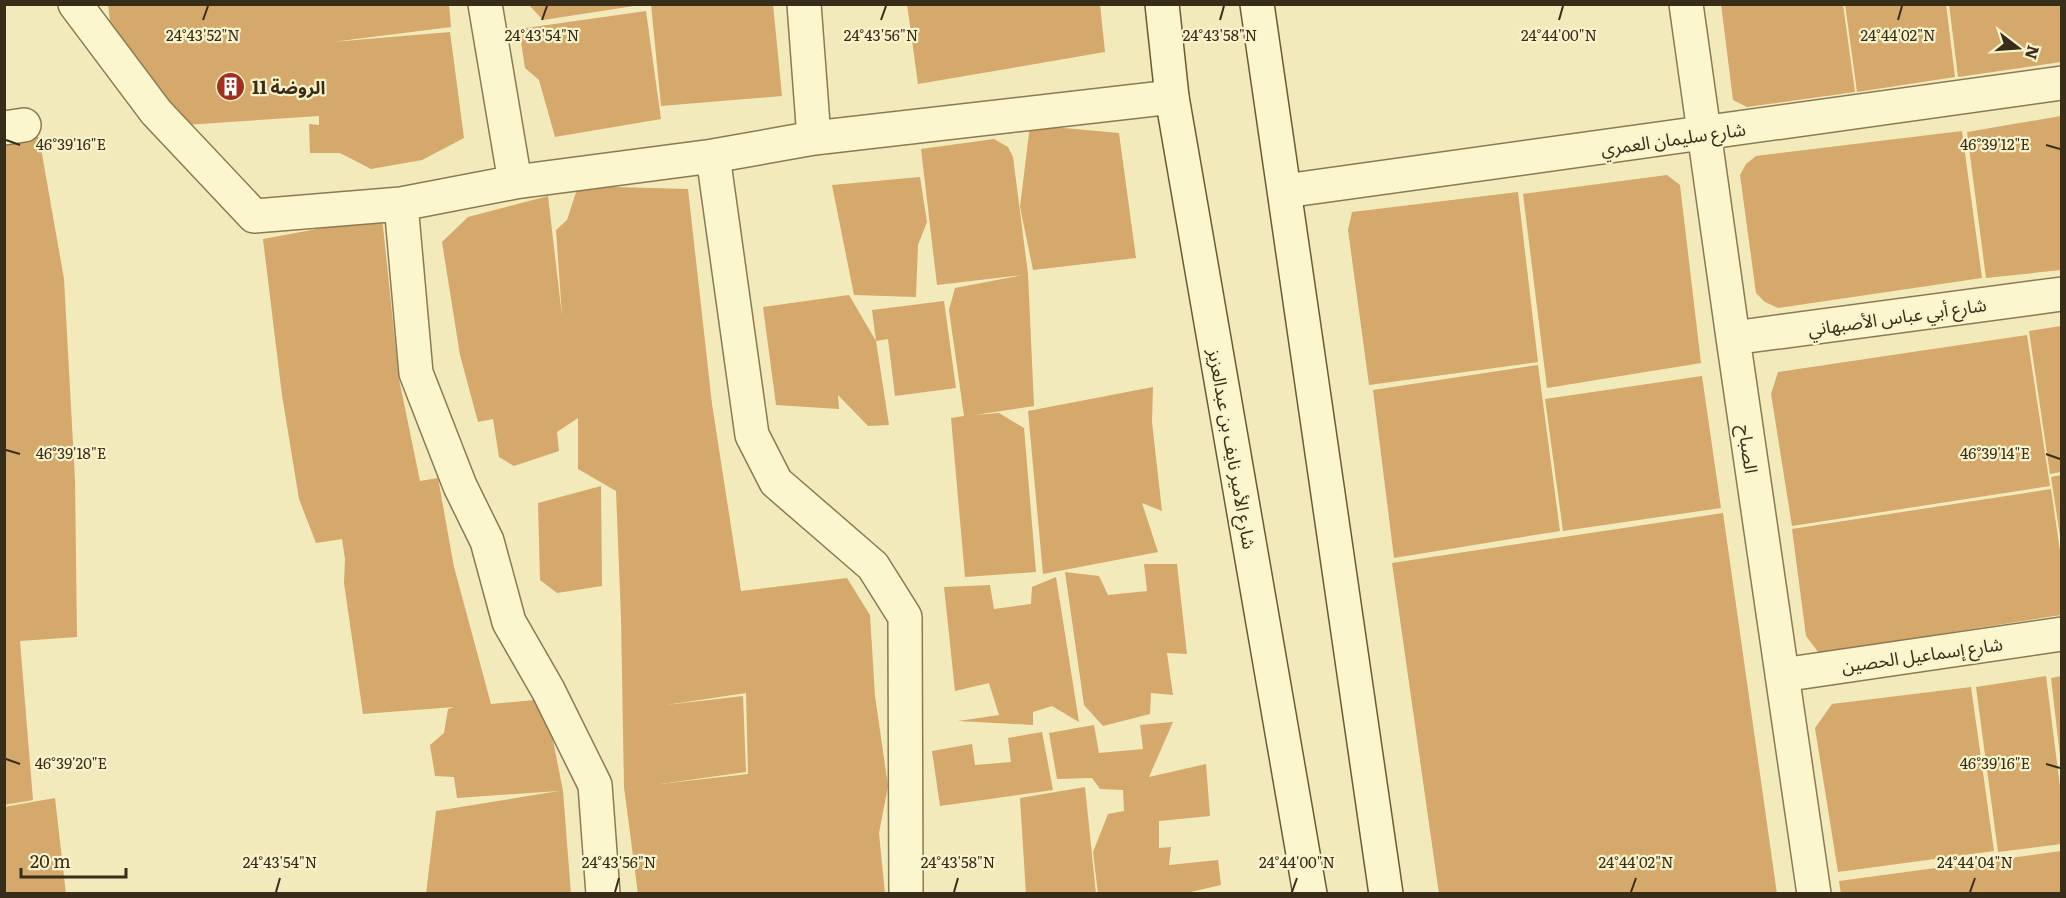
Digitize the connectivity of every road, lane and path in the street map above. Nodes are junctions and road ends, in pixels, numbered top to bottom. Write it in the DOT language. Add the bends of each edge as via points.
graph roads {
  1 [pos="75,4"];
  2 [pos="485,4"];
  3 [pos="804,4"];
  4 [pos="1162,4"];
  5 [pos="1257,4"];
  6 [pos="1686,4"];
  7 [pos="2061,83"];
  8 [pos="1172,97"];
  9 [pos="1705,133"];
  10 [pos="814,138"];
  11 [pos="713,156"];
  12 [pos="515,182"];
  13 [pos="1285,191"];
  14 [pos="401,204"];
  15 [pos="2061,294"];
  16 [pos="1732,338"];
  17 [pos="2061,634"];
  18 [pos="1782,675"];
  19 [pos="603,894"];
  20 [pos="906,894"];
  21 [pos="1310,894"];
  22 [pos="1386,894"];
  23 [pos="1814,894"];
  1 -- 14 [label="street" via="156,112 254,216"];
  2 -- 12 [label="street"];
  3 -- 10 [label="street"];
  4 -- 8 [label="street, شارع الأمير نايف بن عبدالعزيز"];
  5 -- 13 [label="street"];
  6 -- 9 [label="street, الصباح"];
  7 -- 9 [label="street, شارع سليمان العمري"];
  8 -- 10 [label="street"];
  8 -- 21 [label="street, شارع الأمير نايف بن عبدالعزيز"];
  9 -- 13 [label="street, شارع سليمان العمري"];
  9 -- 16 [label="street, الصباح"];
  10 -- 11 [label="street"];
  11 -- 12 [label="street"];
  11 -- 20 [label="street" via="752,435 776,482 873,566 905,617"];
  12 -- 14 [label="street"];
  13 -- 22 [label="street"];
  14 -- 19 [label="street" via="416,373 460,486 488,541 509,622 595,785"];
  15 -- 16 [label="street, شارع أبي عباس الأصبهاني"];
  16 -- 18 [label="street, الصباح"];
  17 -- 18 [label="street, شارع إسماعيل الحصين"];
  18 -- 23 [label="street, الصباح"];
}
